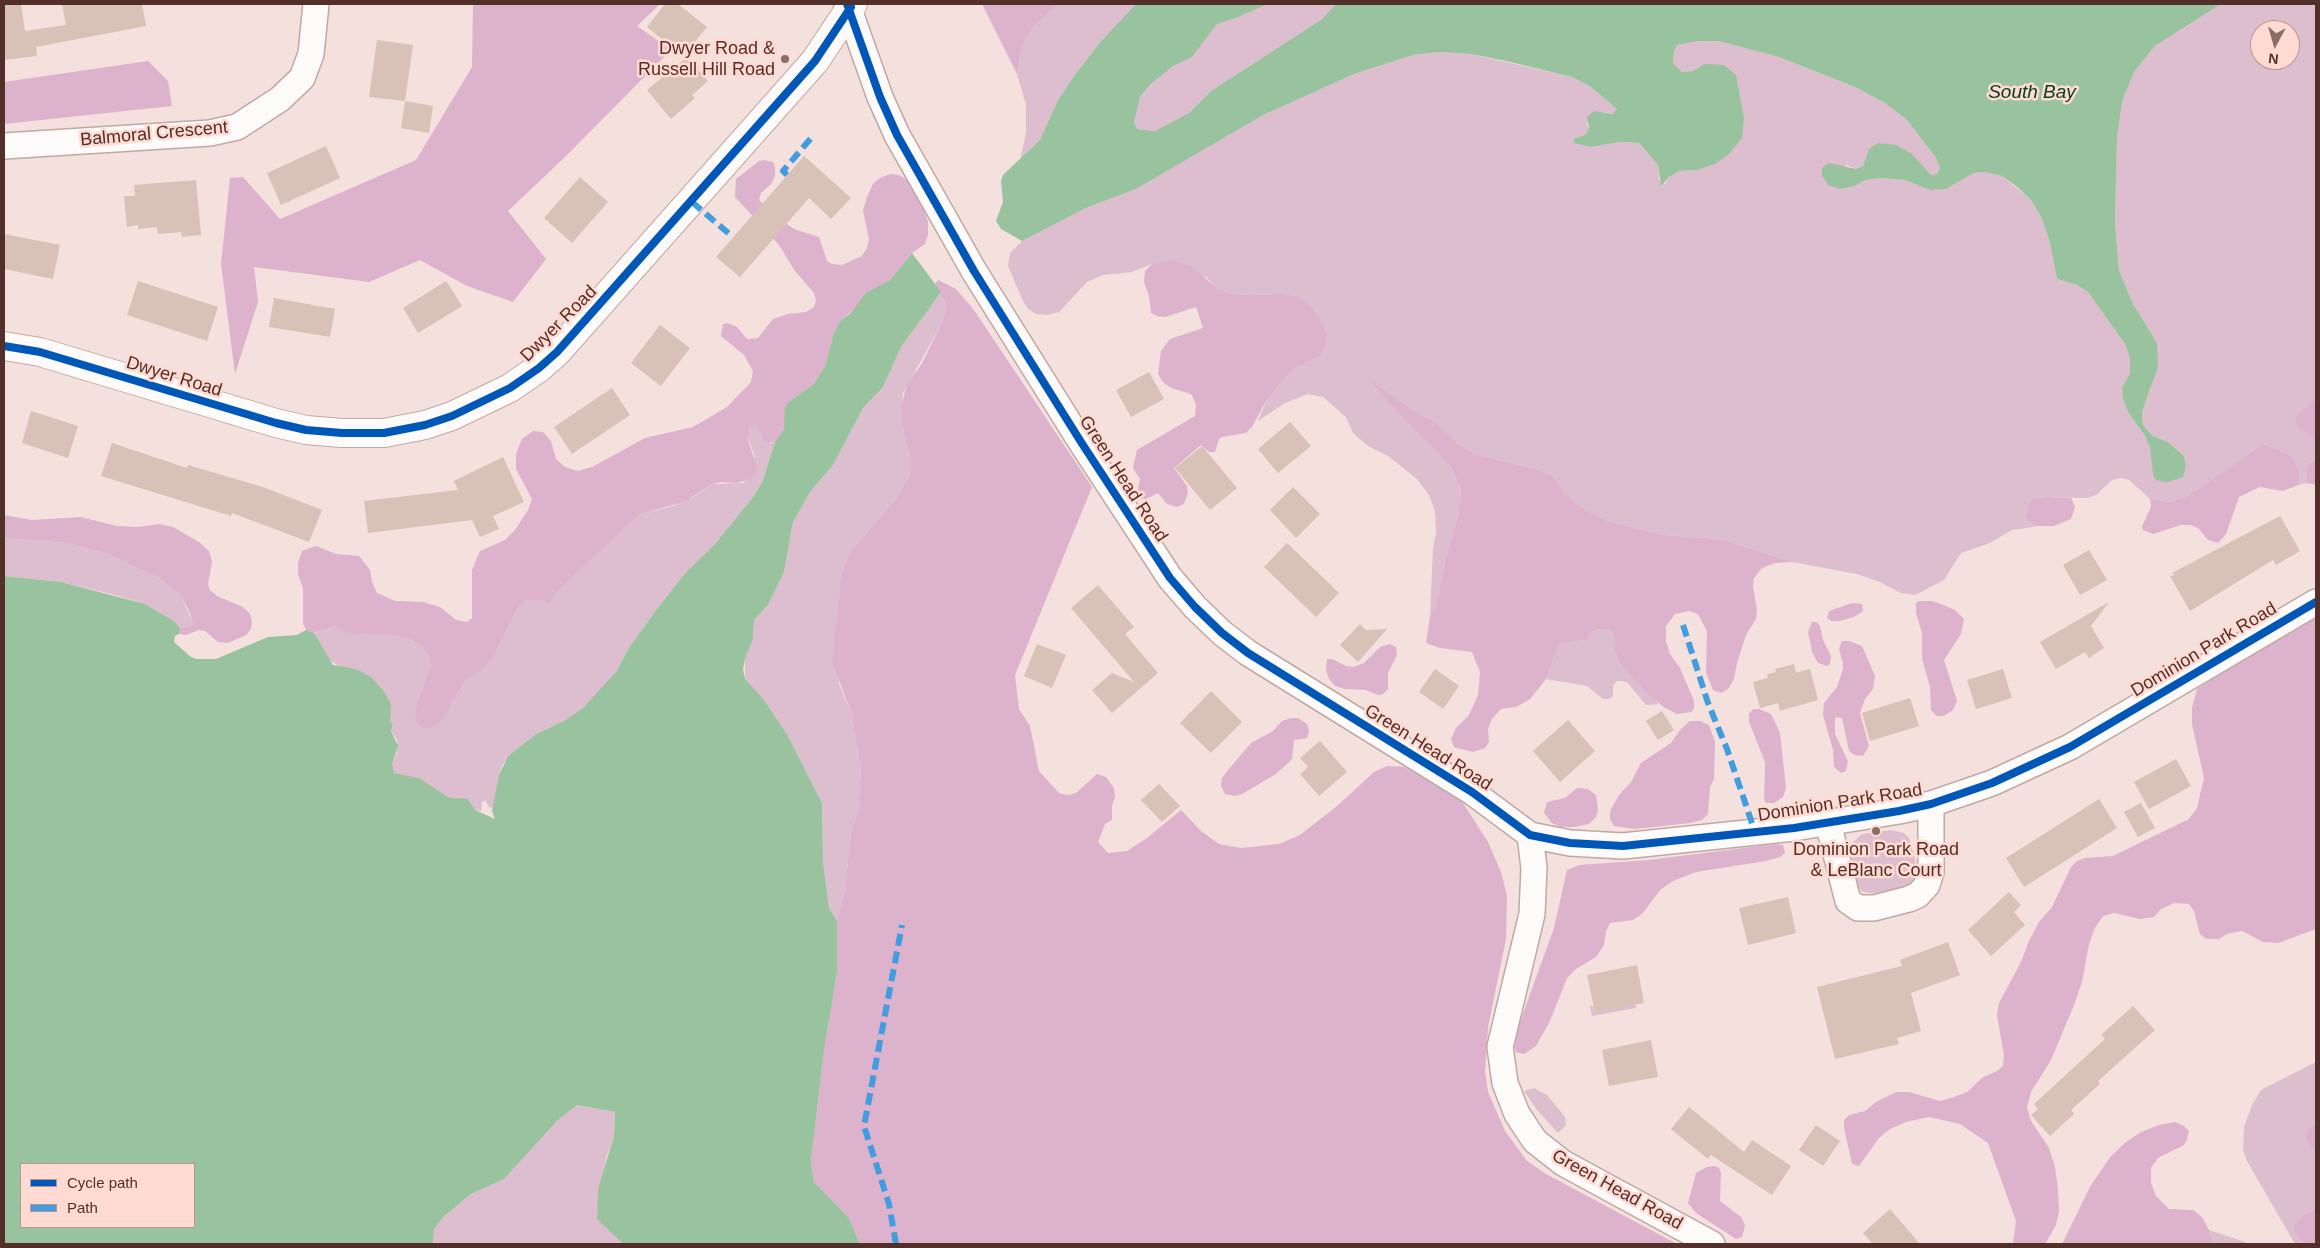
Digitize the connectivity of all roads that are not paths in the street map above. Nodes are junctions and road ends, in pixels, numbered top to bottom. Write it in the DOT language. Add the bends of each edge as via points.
graph roads {
  1 [pos="316,4"];
  2 [pos="850,6"];
  3 [pos="4,146"];
  4 [pos="4,346"];
  5 [pos="2316,602"];
  6 [pos="1931,804"];
  7 [pos="1828,823"];
  8 [pos="1530,834"];
  9 [pos="1712,1244"];
  1 -- 3 [label="street, Balmoral Crescent" via="311,54 302,78 280,99 237,127 210,133"];
  2 -- 4 [label="street, Dwyer Road" via="803,75 557,352 510,388 452,416 384,433 306,430 40,352"];
  2 -- 8 [label="street, Green Head Road" via="880,97 894,128 970,263 1170,578 1222,633 1248,653 1472,792"];
  5 -- 6 [label="street, Dominion Park Road" via="2070,747 1992,783"];
  6 -- 7 [label="street, Dominion Park Road"];
  6 -- 7 [label="street" via="1931,872 1927,885 1909,899 1874,908 1858,908 1848,901"];
  7 -- 8 [label="street, Dominion Park Road" via="1624,846 1570,844"];
  8 -- 9 [label="street, Green Head Road" via="1534,868 1532,914 1500,1047 1505,1083 1517,1114 1535,1141 1563,1163"];
}
